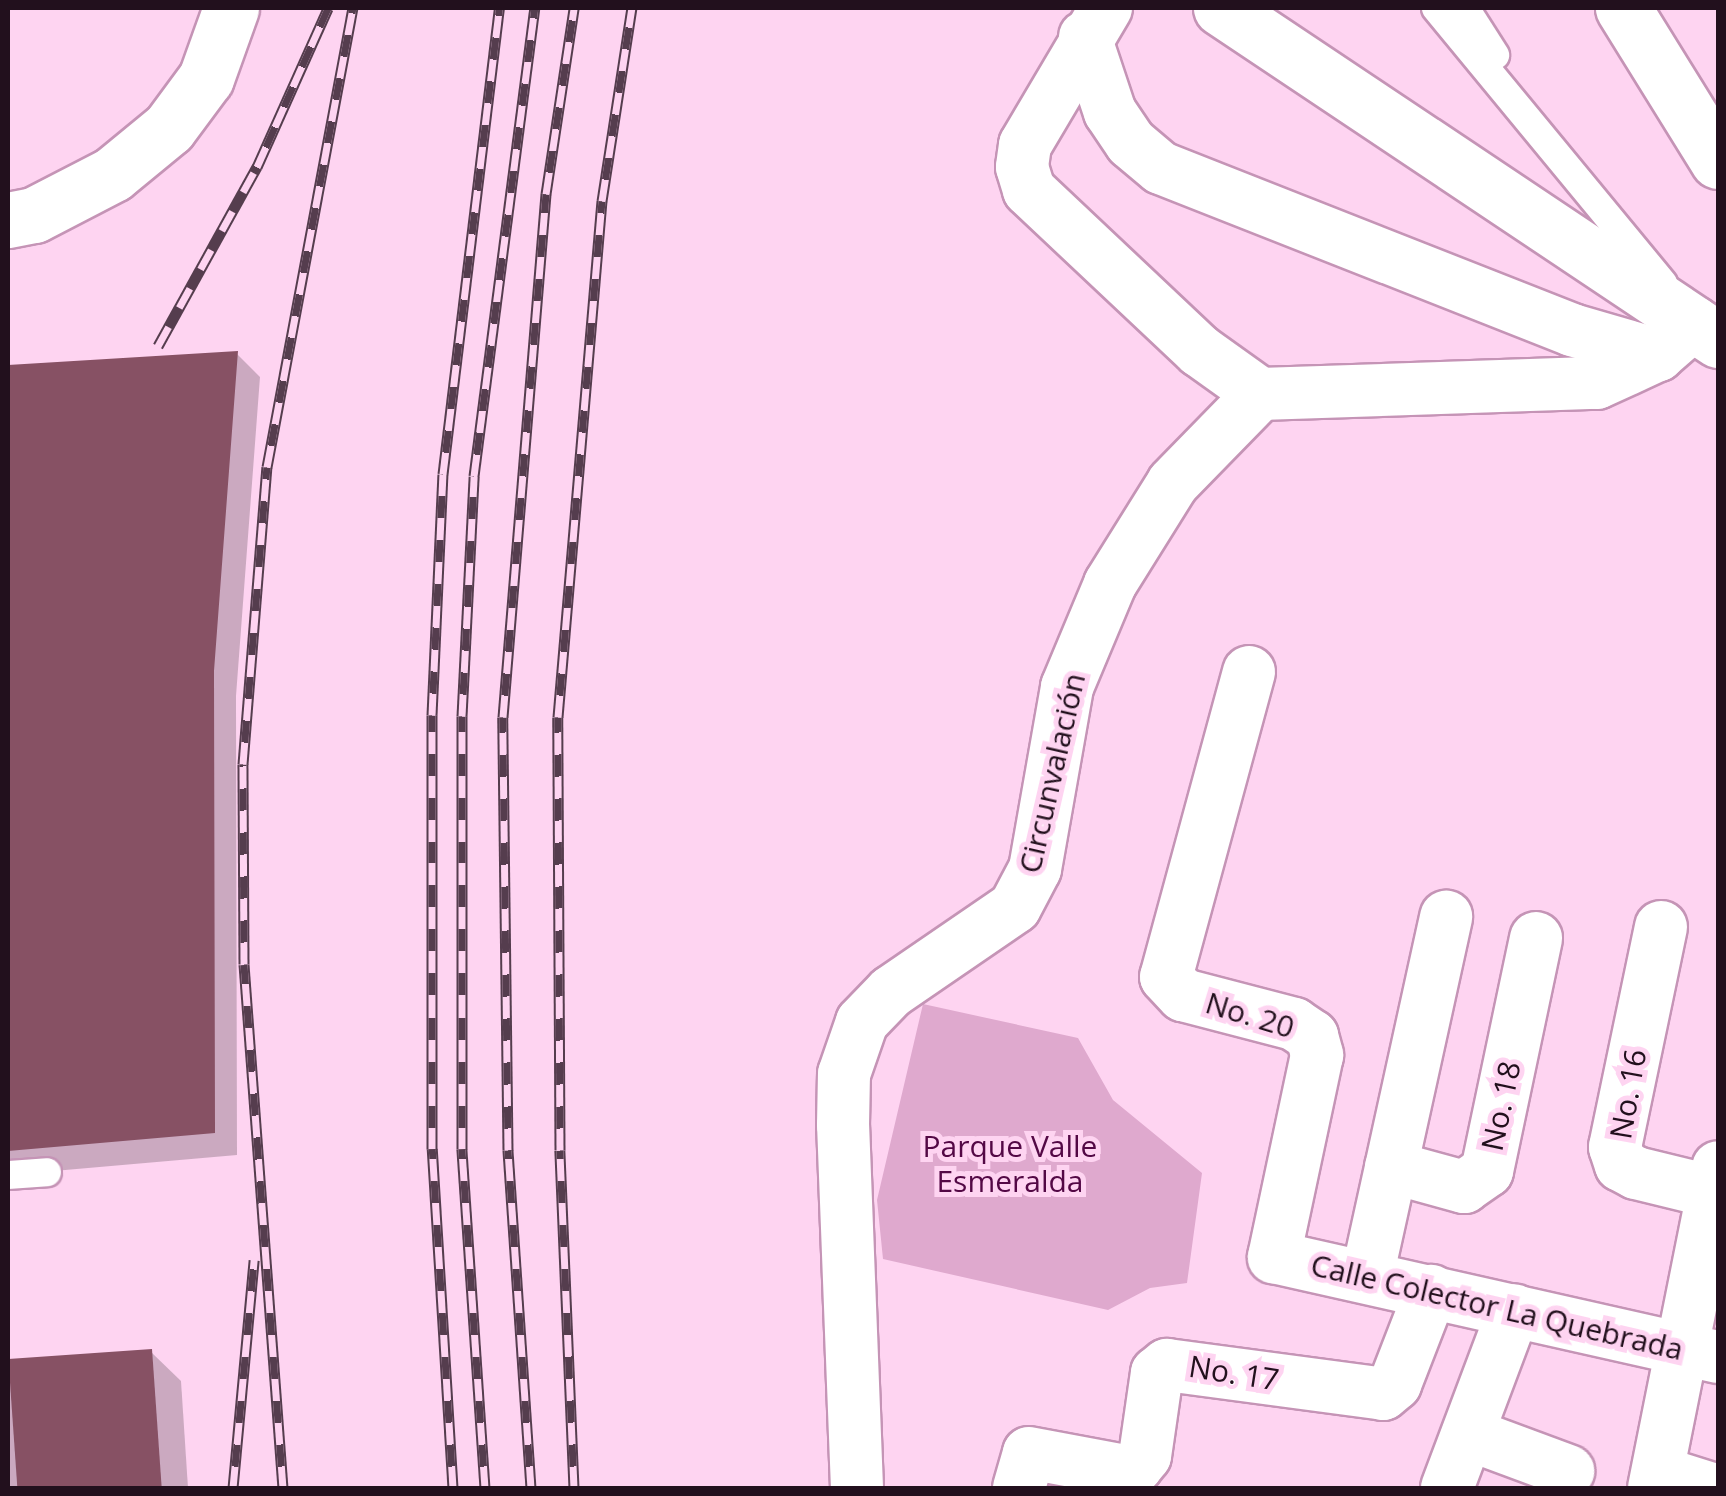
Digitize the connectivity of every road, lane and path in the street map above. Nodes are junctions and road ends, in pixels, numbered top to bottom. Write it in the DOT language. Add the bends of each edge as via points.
graph roads {
  1 [pos="231,8"];
  2 [pos="1222,8"];
  3 [pos="1436,8"];
  4 [pos="1465,8"];
  5 [pos="1623,8"];
  6 [pos="1096,22"];
  7 [pos="1550,140"];
  8 [pos="1718,161"];
  9 [pos="8,220"];
  10 [pos="1691,340"];
  11 [pos="1260,394"];
  12 [pos="1250,672"];
  13 [pos="1446,917"];
  14 [pos="1661,927"];
  15 [pos="1536,938"];
  16 [pos="1391,1167"];
  17 [pos="47,1172"];
  18 [pos="8,1175"];
  19 [pos="1716,1180"];
  20 [pos="1274,1257"];
  21 [pos="1367,1277"];
  22 [pos="1431,1292"];
  23 [pos="1514,1310"];
  24 [pos="1701,1353"];
  25 [pos="1468,1434"];
  26 [pos="1568,1471"];
  27 [pos="1675,1483"];
  28 [pos="857,1488"];
  29 [pos="1019,1488"];
  30 [pos="1447,1488"];
  1 -- 9 [label="main road" via="206,78 169,128 114,174 34,215"];
  2 -- 10 [label="main road"];
  3 -- 7 [label="lane"];
  4 -- 7 [label="lane"];
  5 -- 8 [label="main road"];
  6 -- 10 [label="street" via="1110,112 1130,144 1161,168 1557,325"];
  6 -- 11 [label="street" via="1025,145 1022,167 1030,190 1200,350"];
  7 -- 10 [label="lane"];
  10 -- 11 [label="street" via="1597,383"];
  11 -- 28 [label="street, Circunvalación" via="1173,483 1110,584 1067,687 1035,868 1015,907 891,992 862,1022 844,1074"];
  12 -- 20 [label="street, No. 20" via="1166,977 1183,996 1294,1024 1312,1036 1317,1055"];
  13 -- 16 [label="street"];
  14 -- 19 [label="street, No. 16" via="1616,1146 1621,1165 1636,1173"];
  15 -- 16 [label="street, No. 18" via="1487,1172 1464,1187"];
  16 -- 21 [label="street"];
  17 -- 18 [label="lane"];
  19 -- 24 [label="street, No. 16"];
  20 -- 21 [label="street, Calle Colector La Quebrada"];
  21 -- 22 [label="street, Calle Colector La Quebrada"];
  22 -- 23 [label="street, Calle Colector La Quebrada"];
  22 -- 29 [label="street, No. 17" via="1395,1384 1383,1394 1179,1362 1157,1373 1145,1456 1136,1467 1030,1453"];
  23 -- 24 [label="street, Calle Colector La Quebrada"];
  23 -- 25 [label="street"];
  24 -- 27 [label="street, No. 16"];
  25 -- 26 [label="street"];
  25 -- 30 [label="street"];
}
